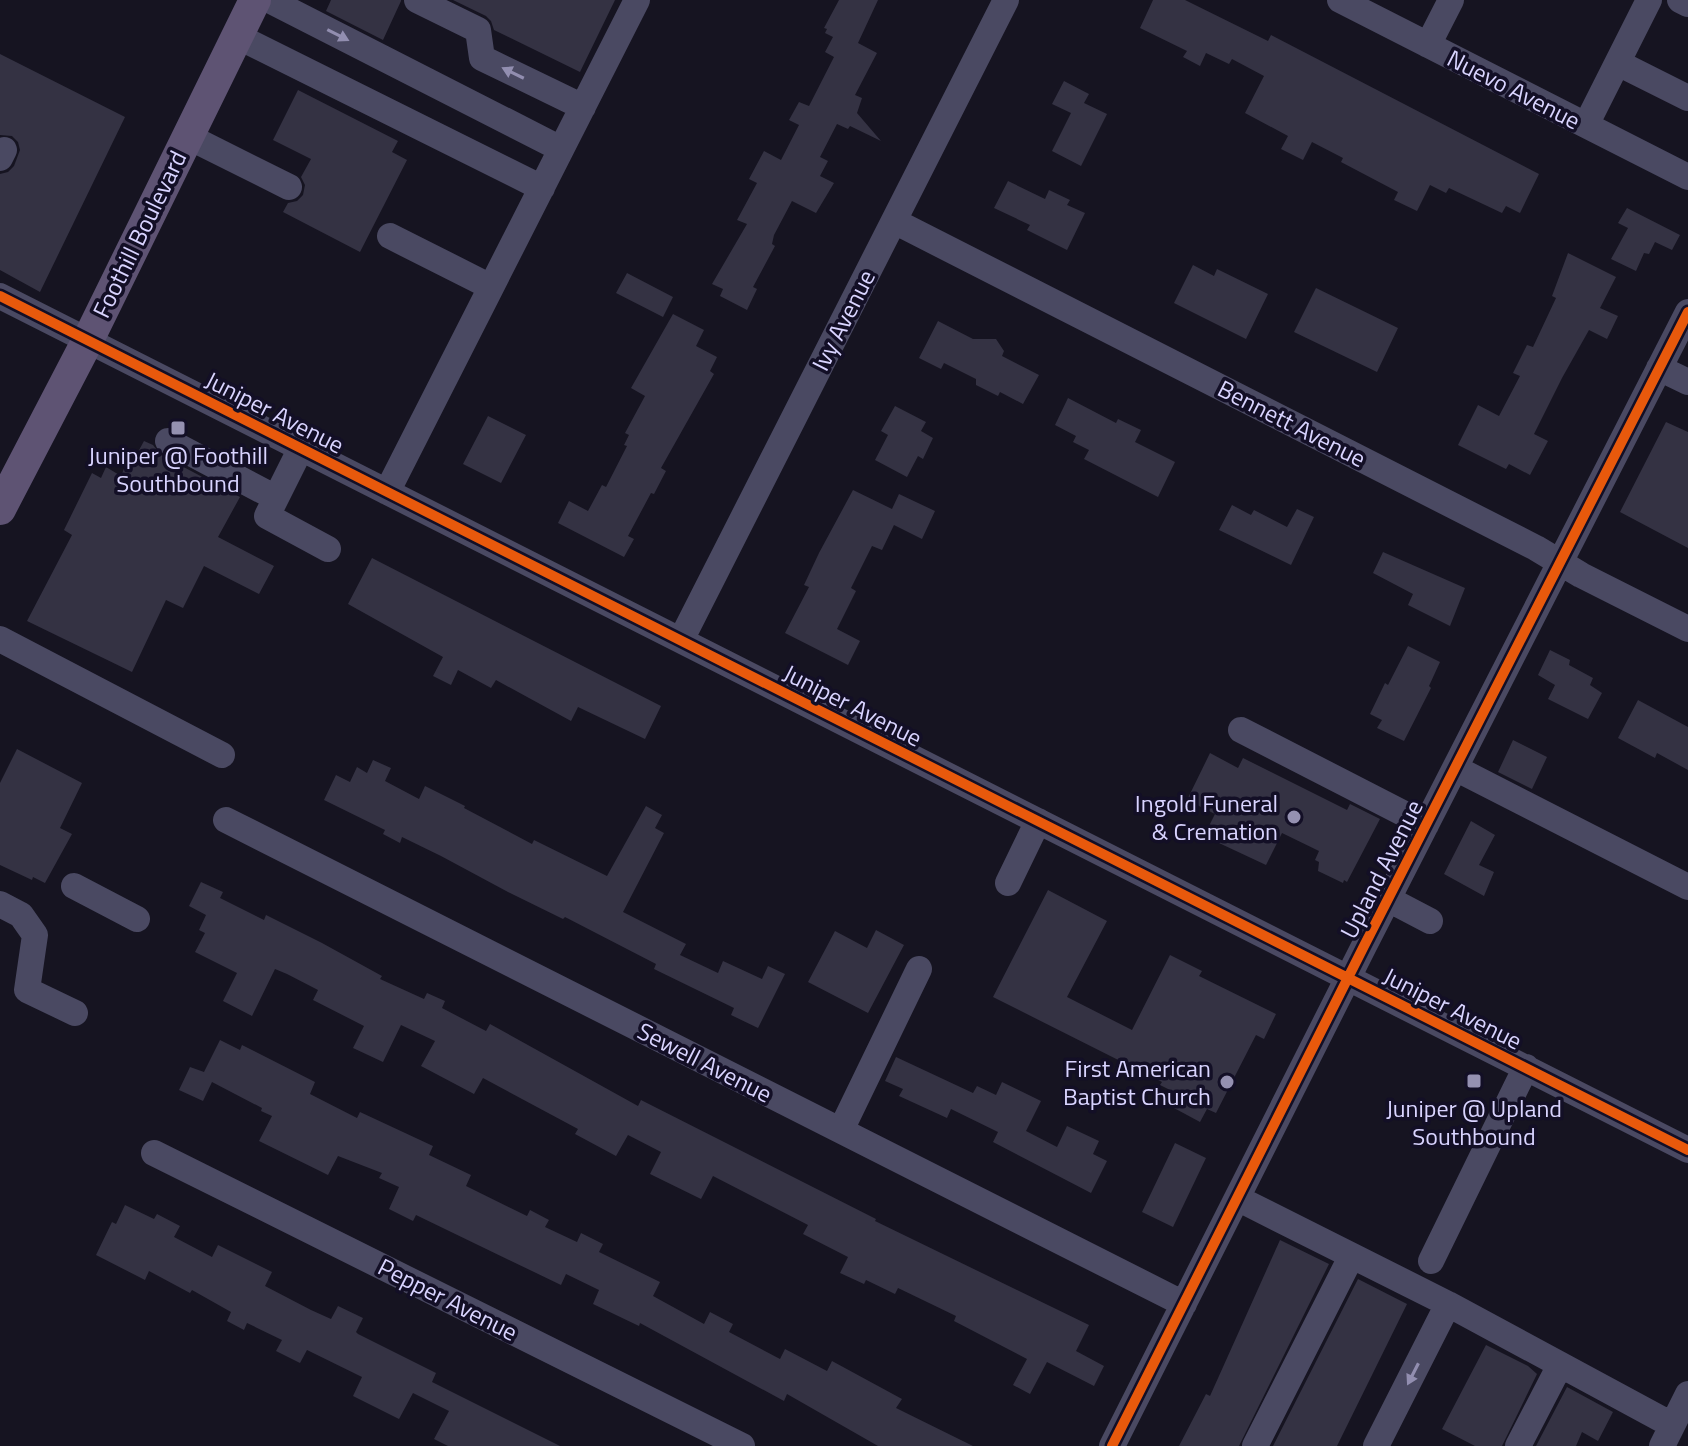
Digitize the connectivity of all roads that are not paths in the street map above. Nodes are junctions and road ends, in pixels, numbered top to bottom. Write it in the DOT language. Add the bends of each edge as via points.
graph roads {
  1 [pos="255,0"];
  2 [pos="269,0"];
  3 [pos="417,0"];
  4 [pos="637,0"];
  5 [pos="1006,0"];
  6 [pos="1340,0"];
  7 [pos="1451,0"];
  8 [pos="1649,0"];
  9 [pos="1680,0"];
  10 [pos="1688,4"];
  11 [pos="237,36"];
  12 [pos="1428,45"];
  13 [pos="1618,63"];
  14 [pos="1688,98"];
  15 [pos="583,107"];
  16 [pos="1586,125"];
  17 [pos="187,136"];
  18 [pos="561,149"];
  19 [pos="1688,177"];
  20 [pos="289,187"];
  21 [pos="542,188"];
  22 [pos="894,221"];
  23 [pos="390,236"];
  24 [pos="491,287"];
  25 [pos="0,296"];
  26 [pos="1688,312"];
  27 [pos="88,340"];
  28 [pos="1659,368"];
  29 [pos="1688,382"];
  30 [pos="168,441"];
  31 [pos="301,448"];
  32 [pos="387,492"];
  33 [pos="276,498"];
  34 [pos="0,509"];
  35 [pos="328,549"];
  36 [pos="1560,563"];
  37 [pos="1688,629"];
  38 [pos="0,639"];
  39 [pos="681,640"];
  40 [pos="1241,730"];
  41 [pos="222,755"];
  42 [pos="1455,768"];
  43 [pos="226,820"];
  44 [pos="1038,821"];
  45 [pos="1426,825"];
  46 [pos="1008,883"];
  47 [pos="74,886"];
  48 [pos="1688,887"];
  49 [pos="1388,899"];
  50 [pos="0,904"];
  51 [pos="137,919"];
  52 [pos="1430,921"];
  53 [pos="919,969"];
  54 [pos="1348,978"];
  55 [pos="75,1013"];
  56 [pos="1526,1067"];
  57 [pos="841,1130"];
  58 [pos="1688,1150"];
  59 [pos="154,1153"];
  60 [pos="1237,1198"];
  61 [pos="1351,1257"];
  62 [pos="1431,1261"];
  63 [pos="1184,1304"];
  64 [pos="1448,1304"];
  65 [pos="1560,1365"];
  66 [pos="1688,1394"];
  67 [pos="1667,1436"];
  68 [pos="742,1446"];
  69 [pos="1112,1446"];
  70 [pos="1255,1446"];
  71 [pos="1376,1446"];
  72 [pos="1518,1446"];
  1 -- 11 [label="main road, Foothill Boulevard"];
  2 -- 18 [label="street, one-way"];
  15 -- 3 [label="street, one-way" via="482,58 478,30"];
  4 -- 15 [label="street"];
  5 -- 22 [label="street, Ivy Avenue"];
  6 -- 12 [label="street, Nuevo Avenue"];
  7 -- 12 [label="street"];
  8 -- 13 [label="street"];
  9 -- 10 [label="street"];
  11 -- 17 [label="main road, Foothill Boulevard"];
  11 -- 21 [label="street"];
  12 -- 16 [label="street, Nuevo Avenue"];
  13 -- 14 [label="street"];
  13 -- 16 [label="street"];
  15 -- 18 [label="street"];
  16 -- 19 [label="street, Nuevo Avenue"];
  17 -- 20 [label="street"];
  17 -- 27 [label="main road, Foothill Boulevard"];
  18 -- 21 [label="street"];
  21 -- 24 [label="street"];
  22 -- 36 [label="street, Bennett Avenue"];
  22 -- 39 [label="street, Ivy Avenue"];
  23 -- 24 [label="street"];
  24 -- 32 [label="street"];
  25 -- 27 [label="street, Juniper Avenue"];
  26 -- 28 [label="street, Upland Avenue"];
  27 -- 31 [label="street, Juniper Avenue"];
  27 -- 34 [label="main road, Foothill Boulevard"];
  28 -- 29 [label="street"];
  28 -- 36 [label="street, Upland Avenue"];
  30 -- 33 [label="street"];
  31 -- 32 [label="street, Juniper Avenue"];
  31 -- 33 [label="street"];
  32 -- 39 [label="street, Juniper Avenue"];
  33 -- 35 [label="street" via="267,516"];
  36 -- 37 [label="street, Bennett Avenue"];
  36 -- 42 [label="street, Upland Avenue"];
  38 -- 41 [label="street"];
  39 -- 44 [label="street, Juniper Avenue"];
  40 -- 45 [label="street"];
  42 -- 45 [label="street, Upland Avenue"];
  42 -- 48 [label="street"];
  43 -- 57 [label="street, Sewell Avenue"];
  44 -- 46 [label="street"];
  44 -- 54 [label="street, Juniper Avenue"];
  45 -- 49 [label="street, Upland Avenue"];
  47 -- 51 [label="street"];
  49 -- 52 [label="street"];
  49 -- 54 [label="street, Upland Avenue"];
  50 -- 55 [label="street" via="21,915 35,935 27,990"];
  53 -- 57 [label="street"];
  54 -- 56 [label="street, Juniper Avenue"];
  54 -- 60 [label="street, Upland Avenue"];
  56 -- 58 [label="street, Juniper Avenue"];
  56 -- 62 [label="street"];
  57 -- 63 [label="street, Sewell Avenue"];
  59 -- 68 [label="street, Pepper Avenue"];
  60 -- 61 [label="street"];
  60 -- 63 [label="street, Upland Avenue"];
  61 -- 64 [label="street"];
  61 -- 70 [label="street"];
  63 -- 69 [label="street, Upland Avenue"];
  64 -- 65 [label="street"];
  64 -- 71 [label="street, one-way"];
  65 -- 67 [label="street"];
  65 -- 72 [label="street"];
  66 -- 67 [label="street"];
}
